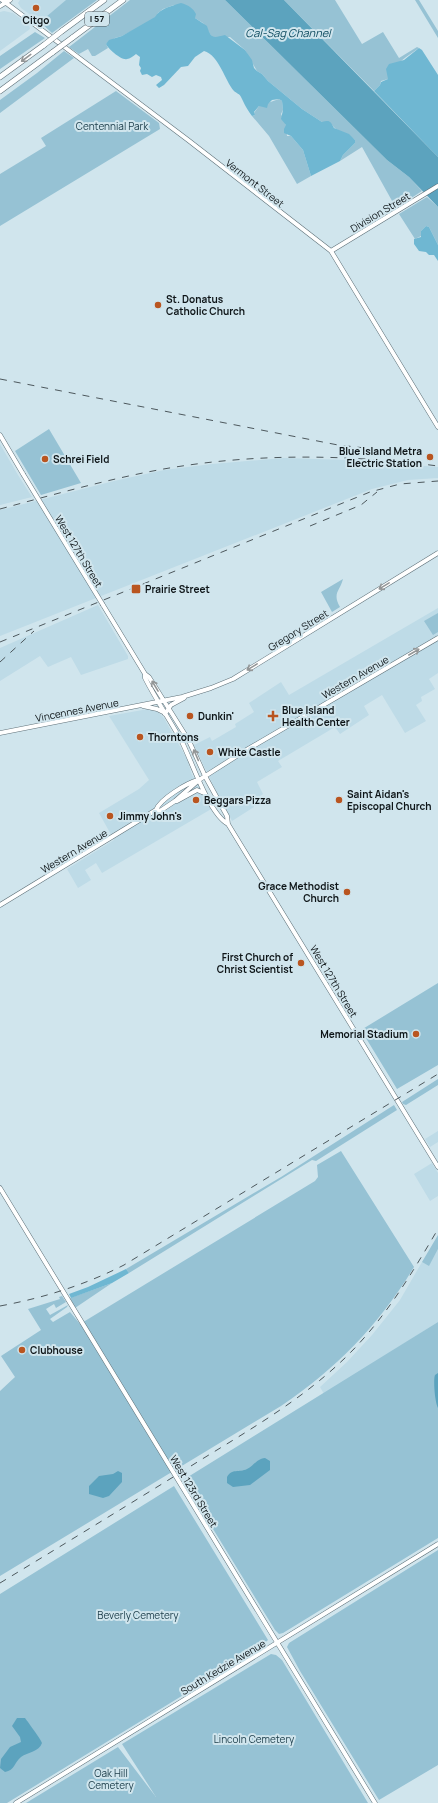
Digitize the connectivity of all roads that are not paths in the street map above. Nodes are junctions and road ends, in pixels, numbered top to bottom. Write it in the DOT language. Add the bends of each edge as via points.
graph roads {
  1 [pos="104,0"];
  2 [pos="123,0"];
  3 [pos="6,1"];
  4 [pos="0,6"];
  5 [pos="0,76"];
  6 [pos="0,93"];
  7 [pos="438,186"];
  8 [pos="331,251"];
  9 [pos="438,427"];
  10 [pos="0,435"];
  11 [pos="438,553"];
  12 [pos="438,638"];
  13 [pos="145,674"];
  14 [pos="189,695"];
  15 [pos="164,701"];
  16 [pos="158,702"];
  17 [pos="140,706"];
  18 [pos="168,708"];
  19 [pos="165,714"];
  20 [pos="0,733"];
  21 [pos="205,776"];
  22 [pos="199,780"];
  23 [pos="207,796"];
  24 [pos="175,801"];
  25 [pos="156,810"];
  26 [pos="228,824"];
  27 [pos="0,905"];
  28 [pos="438,1167"];
  29 [pos="0,1188"];
  30 [pos="438,1544"];
  31 [pos="278,1643"];
  32 [pos="16,1803"];
  33 [pos="374,1803"];
  1 -- 5 [label="highway, I 57, one-way, bridge"];
  2 -- 6 [label="highway, I 57, bridge"];
  3 -- 4 [label="main road"];
  3 -- 8 [label="main road, Vermont Street"];
  7 -- 8 [label="main road, Division Street"];
  8 -- 9 [label="main road, Vermont Street"];
  10 -- 13 [label="main road, West 127th Street, bridge"];
  11 -- 14 [label="main road, Gregory Street, one-way" via="233,679"];
  21 -- 12 [label="main road, Western Avenue, one-way"];
  15 -- 13 [label="main road, West 127th Street, one-way" via="150,677"];
  13 -- 16 [label="main road, West 127th Street"];
  14 -- 15 [label="main road, Gregory Street"];
  14 -- 18 [label="main road"];
  15 -- 16 [label="main road, Gregory Street"];
  15 -- 18 [label="main road, West 127th Street"];
  16 -- 17 [label="main road, Vincennes Avenue"];
  16 -- 19 [label="main road, West 127th Street"];
  17 -- 19 [label="main road" via="158,709"];
  17 -- 20 [label="main road, Vincennes Avenue"];
  18 -- 19 [label="main road"];
  21 -- 18 [label="main road, West 127th Street, one-way" via="189,741"];
  19 -- 22 [label="main road, West 127th Street"];
  21 -- 22 [label="main road, Western Avenue"];
  21 -- 26 [label="main road, West 127th Street" via="227,816"];
  22 -- 23 [label="main road, West 127th Street"];
  22 -- 24 [label="main road, Western Avenue"];
  22 -- 25 [label="main road, Western Avenue" via="183,787 157,806"];
  23 -- 24 [label="main road" via="198,790"];
  23 -- 26 [label="main road, West 127th Street" via="221,820"];
  24 -- 25 [label="main road, Western Avenue" via="160,811"];
  25 -- 27 [label="main road, Western Avenue"];
  26 -- 28 [label="main road, West 127th Street"];
  29 -- 31 [label="main road, West 123rd Street"];
  30 -- 31 [label="main road, South Kedzie Avenue"];
  31 -- 32 [label="main road, South Kedzie Avenue"];
  31 -- 33 [label="main road, West 123rd Street"];
}
